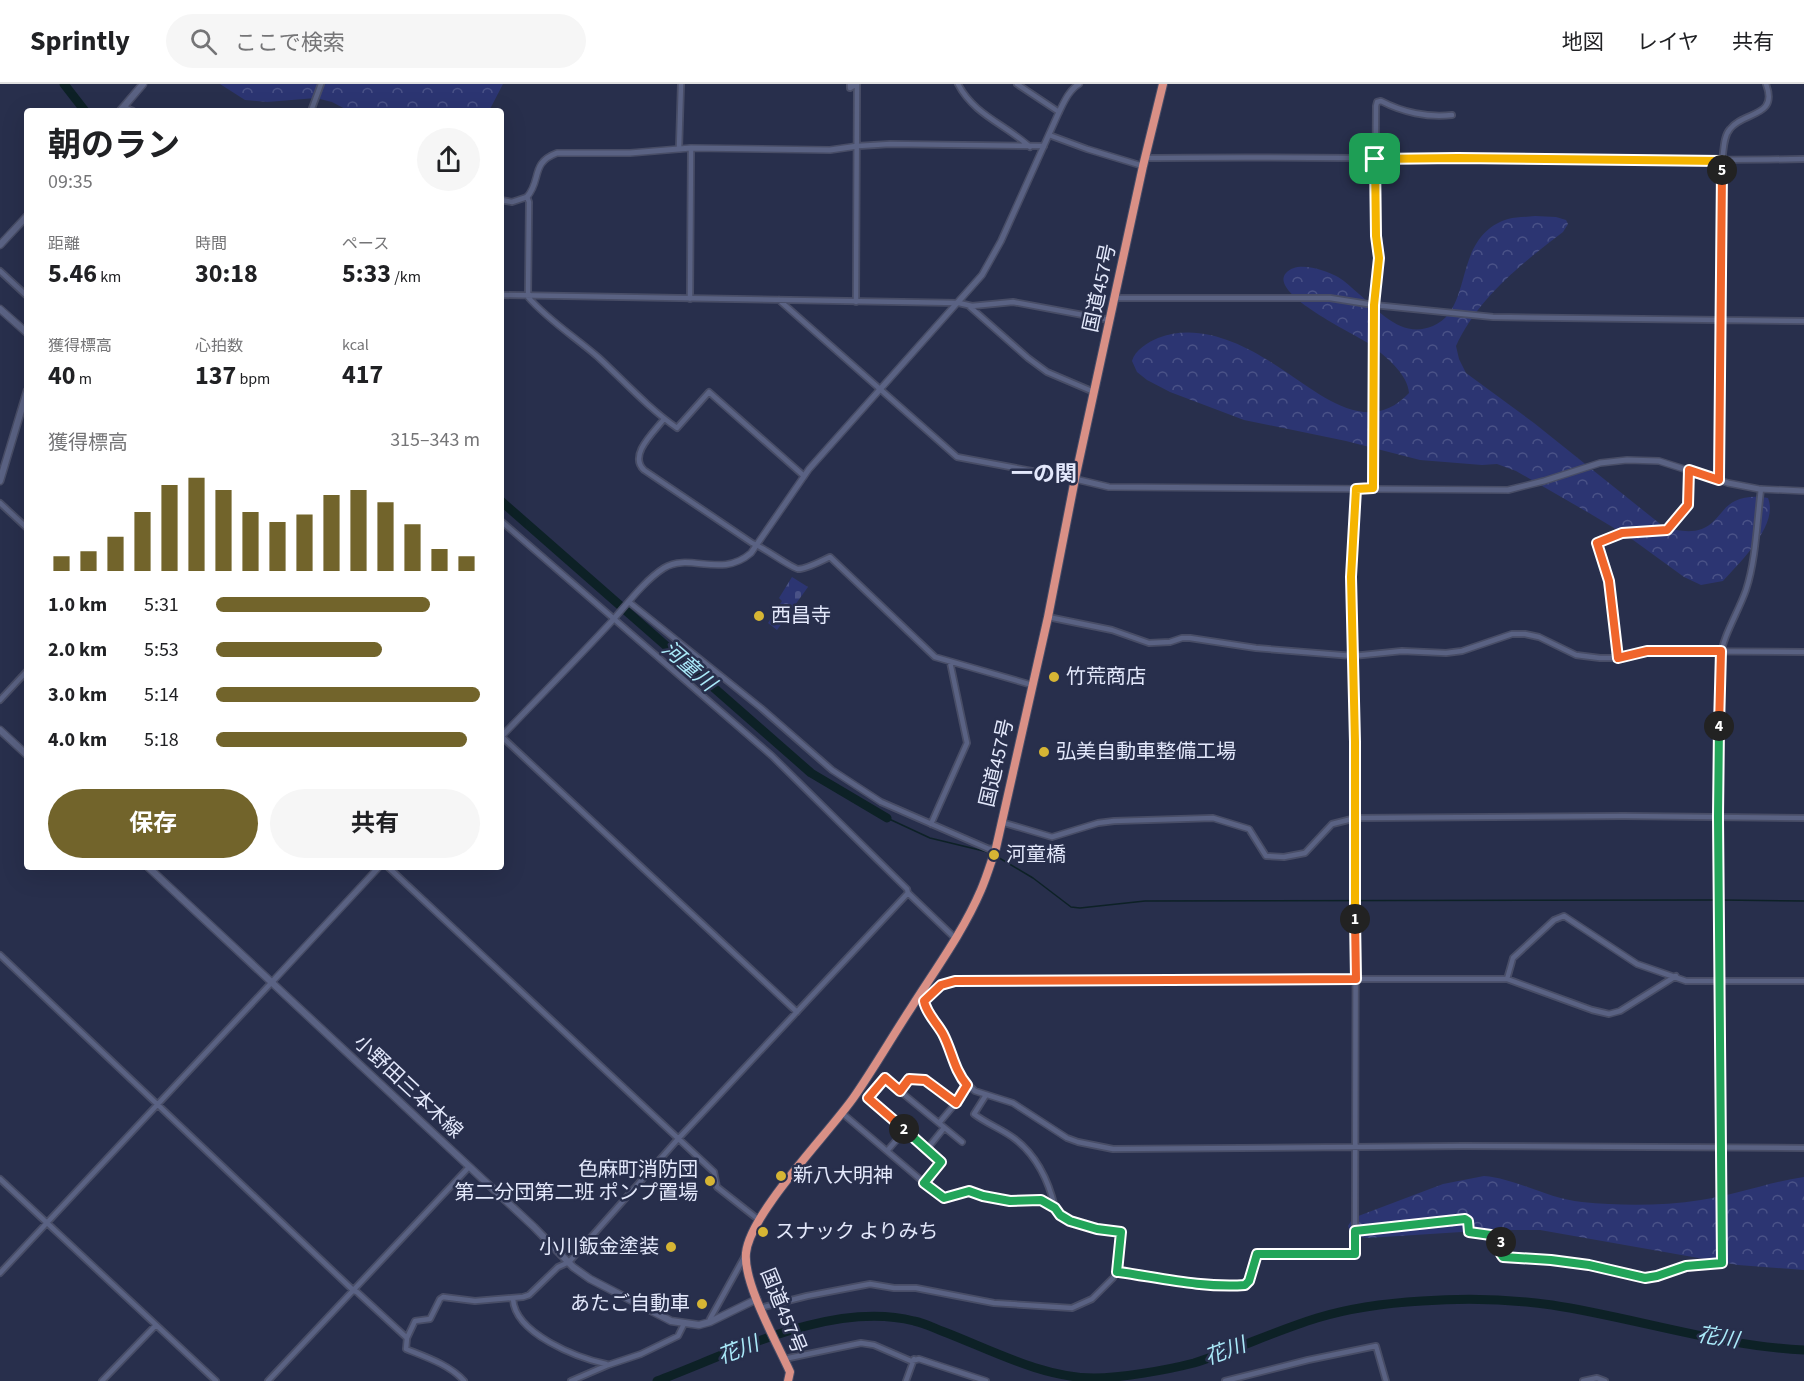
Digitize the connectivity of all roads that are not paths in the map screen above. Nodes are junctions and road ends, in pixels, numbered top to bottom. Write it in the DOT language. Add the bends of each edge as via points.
graph roads {
  1 [pos="143,84"];
  2 [pos="321,84"];
  3 [pos="681,84"];
  4 [pos="850,84"];
  5 [pos="857,84"];
  6 [pos="958,84"];
  7 [pos="1017,84"];
  8 [pos="1079,84"];
  9 [pos="1163,84"];
  10 [pos="1766,84"];
  11 [pos="123,108"];
  12 [pos="312,108"];
  13 [pos="1059,112"];
  14 [pos="1452,115"];
  15 [pos="1049,135"];
  16 [pos="858,146"];
  17 [pos="1044,146"];
  18 [pos="1030,147"];
  19 [pos="691,148"];
  20 [pos="679,149"];
  21 [pos="1375,159"];
  22 [pos="1804,159"];
  23 [pos="1722,161"];
  24 [pos="1144,162"];
  25 [pos="527,197"];
  26 [pos="504,201"];
  27 [pos="24,219"];
  28 [pos="0,245"];
  29 [pos="0,272"];
  30 [pos="24,293"];
  31 [pos="504,295"];
  32 [pos="528,297"];
  33 [pos="1116,298"];
  34 [pos="690,299"];
  35 [pos="778,300"];
  36 [pos="856,302"];
  37 [pos="959,303"];
  38 [pos="968,305"];
  39 [pos="1374,305"];
  40 [pos="0,309"];
  41 [pos="1110,320"];
  42 [pos="1720,321"];
  43 [pos="1804,321"];
  44 [pos="24,330"];
  45 [pos="880,389"];
  46 [pos="1094,392"];
  47 [pos="24,400"];
  48 [pos="664,419"];
  49 [pos="1689,470"];
  50 [pos="804,476"];
  51 [pos="1075,480"];
  52 [pos="1719,480"];
  53 [pos="0,481"];
  54 [pos="1373,488"];
  55 [pos="1356,489"];
  56 [pos="1761,489"];
  57 [pos="1804,491"];
  58 [pos="0,503"];
  59 [pos="504,524"];
  60 [pos="24,525"];
  61 [pos="758,545"];
  62 [pos="628,603"];
  63 [pos="1048,617"];
  64 [pos="614,618"];
  65 [pos="1721,651"];
  66 [pos="1804,652"];
  67 [pos="1353,656"];
  68 [pos="1618,658"];
  69 [pos="950,662"];
  70 [pos="24,674"];
  71 [pos="1032,685"];
  72 [pos="0,700"];
  73 [pos="0,730"];
  74 [pos="504,733"];
  75 [pos="504,739"];
  76 [pos="24,752"];
  77 [pos="1718,817"];
  78 [pos="1356,818"];
  79 [pos="1804,818"];
  80 [pos="1001,822"];
  81 [pos="931,824"];
  82 [pos="996,849"];
  83 [pos="151,870"];
  84 [pos="376,870"];
  85 [pos="391,870"];
  86 [pos="908,893"];
  87 [pos="956,938"];
  88 [pos="0,955"];
  89 [pos="1676,976"];
  90 [pos="1356,979"];
  91 [pos="1508,979"];
  92 [pos="1804,981"];
  93 [pos="272,982"];
  94 [pos="1720,982"];
  95 [pos="922,997"];
  96 [pos="796,1012"];
  97 [pos="866,1079"];
  98 [pos="967,1085"];
  99 [pos="877,1088"];
  100 [pos="900,1091"];
  101 [pos="986,1095"];
  102 [pos="956,1103"];
  103 [pos="157,1104"];
  104 [pos="842,1113"];
  105 [pos="939,1123"];
  106 [pos="944,1128"];
  107 [pos="905,1130"];
  108 [pos="678,1139"];
  109 [pos="962,1142"];
  110 [pos="1355,1147"];
  111 [pos="1721,1148"];
  112 [pos="1804,1148"];
  113 [pos="927,1149"];
  114 [pos="887,1151"];
  115 [pos="470,1167"];
  116 [pos="0,1179"];
  117 [pos="924,1183"];
  118 [pos="1055,1208"];
  119 [pos="759,1220"];
  120 [pos="47,1223"];
  121 [pos="1355,1231"];
  122 [pos="746,1254"];
  123 [pos="569,1262"];
  124 [pos="1117,1272"];
  125 [pos="0,1273"];
  126 [pos="354,1291"];
  127 [pos="513,1299"];
  128 [pos="757,1299"];
  129 [pos="760,1308"];
  130 [pos="710,1322"];
  131 [pos="684,1324"];
  132 [pos="156,1325"];
  133 [pos="407,1338"];
  134 [pos="784,1359"];
  135 [pos="914,1359"];
  136 [pos="608,1365"];
  137 [pos="102,1381"];
  138 [pos="216,1381"];
  139 [pos="268,1381"];
  140 [pos="464,1381"];
  141 [pos="572,1381"];
  142 [pos="788,1381"];
  143 [pos="906,1381"];
  144 [pos="986,1381"];
  145 [pos="1225,1381"];
  146 [pos="1386,1381"];
  147 [pos="1583,1381"];
  148 [pos="1605,1381"];
  1 -- 11 [label="main road"];
  2 -- 12 [label="street"];
  3 -- 20 [label="street"];
  4 -- 5 [label="street" via="850,88"];
  5 -- 16 [label="street"];
  6 -- 18 [label="street" via="980,113"];
  7 -- 13 [label="street"];
  8 -- 13 [label="street"];
  9 -- 24 [label="highway, 国道457号"];
  10 -- 23 [label="street" via="1769,92 1765,106 1730,128"];
  13 -- 15 [label="street"];
  14 -- 21 [label="street" via="1434,117 1377,102"];
  15 -- 17 [label="street"];
  15 -- 24 [label="street" via="1118,159"];
  16 -- 18 [label="street"];
  16 -- 19 [label="street" via="830,150"];
  16 -- 36 [label="street"];
  17 -- 18 [label="street"];
  17 -- 37 [label="street" via="990,263"];
  19 -- 20 [label="street"];
  19 -- 34 [label="street"];
  20 -- 25 [label="street" via="556,153 540,164"];
  21 -- 23 [label="street"];
  21 -- 24 [label="street"];
  21 -- 39 [label="street" via="1379,258"];
  22 -- 23 [label="street"];
  23 -- 42 [label="street"];
  24 -- 33 [label="highway, 国道457号"];
  25 -- 26 [label="street"];
  25 -- 32 [label="street"];
  27 -- 28 [label="main road"];
  29 -- 30 [label="street"];
  31 -- 32 [label="street"];
  32 -- 34 [label="street"];
  32 -- 48 [label="street"];
  33 -- 39 [label="street" via="1330,298"];
  33 -- 41 [label="highway, 国道457号"];
  34 -- 35 [label="street"];
  35 -- 36 [label="street"];
  35 -- 45 [label="street"];
  36 -- 37 [label="street"];
  37 -- 38 [label="street"];
  37 -- 45 [label="street"];
  38 -- 41 [label="street" via="1012,302"];
  38 -- 46 [label="street" via="1047,372"];
  39 -- 42 [label="street" via="1493,317"];
  39 -- 54 [label="street"];
  40 -- 44 [label="main road"];
  41 -- 46 [label="highway, 国道457号"];
  42 -- 43 [label="street"];
  42 -- 52 [label="street"];
  45 -- 50 [label="street"];
  45 -- 51 [label="street" via="957,457"];
  46 -- 51 [label="highway, 国道457号"];
  47 -- 53 [label="main road"];
  48 -- 50 [label="street" via="678,428 710,392"];
  48 -- 61 [label="street" via="638,454 640,467"];
  49 -- 52 [label="street"];
  49 -- 54 [label="street" via="1659,461 1627,460 1600,463 1508,490"];
  49 -- 68 [label="street" via="1688,505 1667,530 1622,533 1597,543 1609,581"];
  50 -- 61 [label="street"];
  51 -- 55 [label="street" via="1109,487"];
  51 -- 63 [label="highway, 国道457号"];
  52 -- 56 [label="street"];
  54 -- 55 [label="street"];
  55 -- 67 [label="street" via="1351,577"];
  56 -- 57 [label="street"];
  56 -- 65 [label="street" via="1746,589"];
  58 -- 60 [label="street"];
  59 -- 64 [label="street"];
  61 -- 62 [label="street" via="746,558 726,565 672,564"];
  61 -- 69 [label="street" via="797,569 830,557 935,657"];
  62 -- 64 [label="street"];
  62 -- 81 [label="street" via="761,708 832,771 881,802"];
  63 -- 67 [label="street" via="1112,630 1149,643 1190,638"];
  63 -- 71 [label="highway, 国道457号"];
  64 -- 74 [label="street"];
  64 -- 86 [label="street" via="772,756"];
  65 -- 66 [label="street"];
  65 -- 68 [label="street" via="1647,651"];
  65 -- 77 [label="street"];
  67 -- 68 [label="street" via="1462,651 1512,634 1525,634 1576,655"];
  67 -- 78 [label="street"];
  69 -- 71 [label="street"];
  69 -- 81 [label="street" via="967,743"];
  70 -- 72 [label="street"];
  71 -- 80 [label="highway, 国道457号"];
  73 -- 76 [label="main road"];
  75 -- 96 [label="street"];
  77 -- 78 [label="street"];
  77 -- 79 [label="street"];
  77 -- 94 [label="street"];
  78 -- 80 [label="street" via="1332,824 1305,853 1284,857 1266,856 1249,829 1213,818 1114,821 1052,837"];
  78 -- 90 [label="street"];
  80 -- 82 [label="highway, 国道457号"];
  81 -- 82 [label="street"];
  82 -- 87 [label="highway, 国道457号" via="977,899"];
  83 -- 93 [label="main road, 小野田三本木線"];
  84 -- 93 [label="street"];
  85 -- 108 [label="street"];
  86 -- 87 [label="street"];
  86 -- 96 [label="street"];
  87 -- 95 [label="highway, 国道457号"];
  88 -- 103 [label="street"];
  89 -- 91 [label="street" via="1609,1014"];
  89 -- 91 [label="street" via="1637,964 1564,916 1554,920 1513,958"];
  89 -- 94 [label="street" via="1690,982"];
  90 -- 91 [label="street"];
  90 -- 95 [label="street" via="955,981"];
  90 -- 110 [label="street"];
  92 -- 94 [label="street"];
  93 -- 103 [label="street"];
  93 -- 115 [label="main road, 小野田三本木線"];
  94 -- 111 [label="street"];
  95 -- 97 [label="highway, 国道457号"];
  95 -- 98 [label="street"];
  96 -- 108 [label="street"];
  97 -- 99 [label="street"];
  97 -- 104 [label="highway, 国道457号"];
  98 -- 101 [label="street"];
  98 -- 102 [label="street"];
  99 -- 100 [label="street" via="885,1078"];
  99 -- 107 [label="street" via="868,1098"];
  100 -- 102 [label="street" via="909,1079 925,1080"];
  100 -- 105 [label="street"];
  101 -- 110 [label="street" via="1022,1107 1067,1137 1101,1148"];
  101 -- 118 [label="street" via="974,1114 1024,1148 1042,1173"];
  102 -- 105 [label="street"];
  103 -- 120 [label="street"];
  103 -- 126 [label="street"];
  104 -- 114 [label="street"];
  104 -- 119 [label="highway, 国道457号"];
  105 -- 106 [label="street"];
  106 -- 109 [label="street"];
  106 -- 113 [label="street"];
  107 -- 113 [label="street"];
  107 -- 114 [label="street"];
  108 -- 119 [label="street" via="714,1172 717,1187"];
  108 -- 123 [label="street"];
  110 -- 111 [label="street"];
  110 -- 121 [label="street"];
  111 -- 112 [label="street"];
  111 -- 121 [label="street" via="1722,1263 1686,1266 1645,1278 1579,1264 1503,1257 1500,1237 1469,1232 1465,1219"];
  113 -- 117 [label="street" via="941,1162"];
  114 -- 117 [label="street"];
  115 -- 123 [label="main road, 小野田三本木線"];
  115 -- 126 [label="street"];
  116 -- 120 [label="street"];
  117 -- 118 [label="street" via="944,1198 969,1191 1010,1201 1041,1200"];
  118 -- 124 [label="street" via="1070,1221 1121,1232"];
  119 -- 122 [label="highway, 国道457号"];
  120 -- 125 [label="street"];
  120 -- 132 [label="street"];
  121 -- 124 [label="street" via="1355,1254 1257,1254 1245,1285 1195,1283"];
  122 -- 128 [label="highway, 国道457号"];
  122 -- 130 [label="street"];
  123 -- 127 [label="street" via="558,1267 529,1295"];
  123 -- 131 [label="main road, 小野田三本木線" via="613,1292 661,1317"];
  124 -- 129 [label="street" via="1092,1299 1072,1308 994,1303 916,1288 870,1284"];
  126 -- 133 [label="street"];
  126 -- 139 [label="street"];
  127 -- 133 [label="street" via="475,1301 444,1297 430,1319 415,1321"];
  127 -- 136 [label="street" via="517,1314 543,1338 585,1359"];
  128 -- 129 [label="highway, 国道457号"];
  128 -- 130 [label="main road, 小野田三本木線"];
  129 -- 134 [label="highway, 国道457号"];
  130 -- 131 [label="main road, 小野田三本木線"];
  131 -- 136 [label="street" via="678,1336"];
  132 -- 137 [label="street"];
  132 -- 138 [label="street"];
  133 -- 140 [label="street" via="406,1349 437,1362"];
  134 -- 135 [label="street" via="861,1343"];
  134 -- 142 [label="highway, 国道457号" via="790,1372"];
  135 -- 143 [label="street"];
  135 -- 144 [label="street"];
  136 -- 141 [label="street"];
  145 -- 146 [label="street" via="1376,1346"];
  147 -- 148 [label="street"];
}
